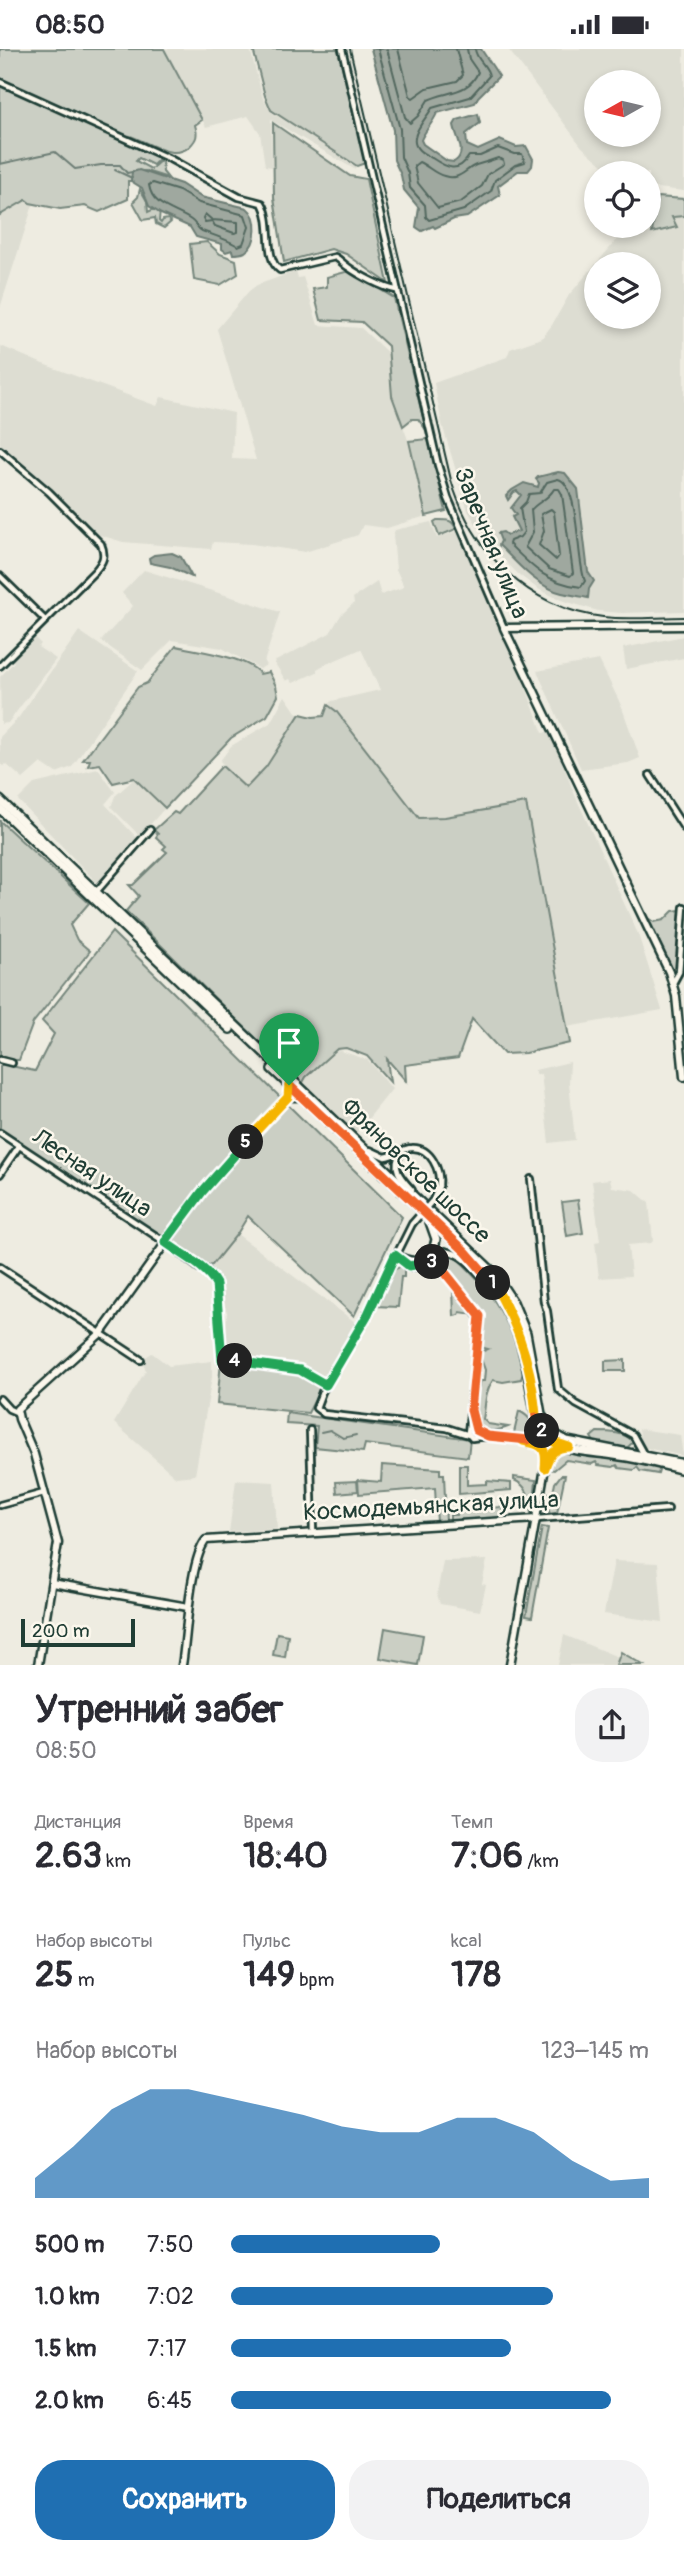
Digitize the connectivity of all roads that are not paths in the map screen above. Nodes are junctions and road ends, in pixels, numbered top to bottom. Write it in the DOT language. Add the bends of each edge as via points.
graph roads {
  1 [pos="342,49"];
  2 [pos="0,82"];
  3 [pos="396,290"];
  4 [pos="0,450"];
  5 [pos="0,576"];
  6 [pos="46,620"];
  7 [pos="684,626"];
  8 [pos="504,628"];
  9 [pos="0,666"];
  10 [pos="650,775"];
  11 [pos="0,800"];
  12 [pos="0,809"];
  13 [pos="684,828"];
  14 [pos="150,830"];
  15 [pos="96,892"];
  16 [pos="684,907"];
  17 [pos="673,984"];
  18 [pos="0,1060"];
  19 [pos="12,1063"];
  20 [pos="684,1077"];
  21 [pos="289,1085"];
  22 [pos="288,1097"];
  23 [pos="303,1097"];
  24 [pos="0,1133"];
  25 [pos="358,1141"];
  26 [pos="19,1145"];
  27 [pos="404,1150"];
  28 [pos="0,1174"];
  29 [pos="531,1179"];
  30 [pos="421,1205"];
  31 [pos="165,1242"];
  32 [pos="445,1251"];
  33 [pos="395,1255"];
  34 [pos="427,1263"];
  35 [pos="0,1267"];
  36 [pos="443,1270"];
  37 [pos="510,1314"];
  38 [pos="101,1333"];
  39 [pos="141,1360"];
  40 [pos="326,1385"];
  41 [pos="0,1399"];
  42 [pos="471,1410"];
  43 [pos="16,1412"];
  44 [pos="536,1417"];
  45 [pos="310,1430"];
  46 [pos="477,1431"];
  47 [pos="469,1434"];
  48 [pos="633,1435"];
  49 [pos="488,1436"];
  50 [pos="523,1441"];
  51 [pos="569,1447"];
  52 [pos="628,1452"];
  53 [pos="644,1455"];
  54 [pos="684,1464"];
  55 [pos="545,1468"];
  56 [pos="684,1470"];
  57 [pos="45,1492"];
  58 [pos="0,1504"];
  59 [pos="668,1509"];
  60 [pos="537,1519"];
  61 [pos="313,1532"];
  62 [pos="52,1583"];
  63 [pos="188,1608"];
  64 [pos="38,1665"];
  65 [pos="182,1665"];
  66 [pos="510,1665"];
  1 -- 3 [label="street, Заречная улица"];
  2 -- 3 [label="street" via="170,159 239,197 262,203 269,221 272,262 280,270 334,257"];
  3 -- 8 [label="street, Заречная улица" via="448,498"];
  4 -- 6 [label="street" via="48,492 104,552 102,563"];
  5 -- 6 [label="street"];
  6 -- 9 [label="street"];
  7 -- 8 [label="street"];
  8 -- 17 [label="street, Заречная улица"];
  10 -- 13 [label="street"];
  11 -- 15 [label="main road, Фряновское шоссе"];
  12 -- 21 [label="main road, Фряновское шоссе"];
  14 -- 15 [label="street"];
  15 -- 25 [label="main road, Фряновское шоссе"];
  16 -- 17 [label="street, Заречная улица"];
  17 -- 20 [label="street, Заречная улица"];
  18 -- 19 [label="street"];
  21 -- 22 [label="street"];
  21 -- 23 [label="main road, Фряновское шоссе"];
  22 -- 23 [label="street"];
  22 -- 31 [label="street" via="202,1192"];
  23 -- 30 [label="main road, Фряновское шоссе"];
  24 -- 26 [label="street, Лесная улица"];
  25 -- 27 [label="street" via="385,1157"];
  25 -- 30 [label="main road, Фряновское шоссе"];
  26 -- 28 [label="street"];
  26 -- 31 [label="street, Лесная улица"];
  27 -- 30 [label="street" via="396,1162 398,1172"];
  27 -- 33 [label="street, bridge" via="418,1148 428,1154 438,1169 439,1186"];
  29 -- 48 [label="street" via="558,1389"];
  30 -- 33 [label="main road" via="435,1233 433,1249 416,1263"];
  30 -- 37 [label="main road, Фряновское шоссе" via="488,1276"];
  30 -- 52 [label="main road, Фряновское шоссе" via="493,1272 513,1303 526,1333 544,1424 567,1441"];
  31 -- 38 [label="street"];
  31 -- 40 [label="street, Лесная улица" via="207,1270 216,1284 222,1360 300,1370"];
  32 -- 34 [label="street"];
  32 -- 36 [label="street" via="438,1259"];
  32 -- 37 [label="street" via="474,1269"];
  33 -- 34 [label="street" via="409,1266"];
  33 -- 40 [label="street" via="368,1314"];
  34 -- 36 [label="street"];
  35 -- 38 [label="street"];
  36 -- 42 [label="street" via="480,1318"];
  37 -- 44 [label="main road, Фряновское шоссе" via="524,1351"];
  38 -- 39 [label="street"];
  38 -- 43 [label="street"];
  40 -- 47 [label="street" via="316,1408 324,1414"];
  41 -- 43 [label="street"];
  42 -- 46 [label="street"];
  42 -- 47 [label="street"];
  43 -- 57 [label="street"];
  44 -- 50 [label="street" via="535,1436"];
  44 -- 51 [label="main road" via="548,1437"];
  45 -- 61 [label="street"];
  46 -- 47 [label="street"];
  46 -- 49 [label="street"];
  47 -- 49 [label="street"];
  48 -- 52 [label="street" via="635,1446"];
  48 -- 53 [label="street"];
  49 -- 50 [label="street"];
  50 -- 55 [label="street" via="541,1447 546,1454"];
  51 -- 55 [label="street" via="553,1451"];
  51 -- 56 [label="main road"];
  52 -- 53 [label="main road"];
  53 -- 54 [label="main road"];
  55 -- 60 [label="street"];
  57 -- 58 [label="street"];
  57 -- 62 [label="street" via="58,1543"];
  59 -- 60 [label="street, Космодемьянская улица"];
  60 -- 61 [label="street, Космодемьянская улица"];
  60 -- 66 [label="street"];
  61 -- 63 [label="street, Космодемьянская улица" via="206,1540"];
  62 -- 63 [label="street"];
  62 -- 64 [label="street"];
  63 -- 65 [label="street"];
}
